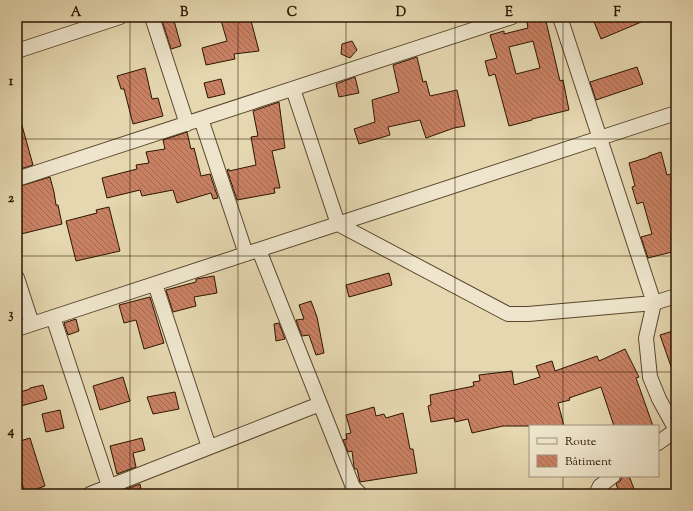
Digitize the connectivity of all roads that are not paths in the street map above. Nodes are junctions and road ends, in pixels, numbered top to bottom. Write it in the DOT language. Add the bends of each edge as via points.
graph roads {
  1 [pos="120,17"];
  2 [pos="152,17"];
  3 [pos="512,17"];
  4 [pos="560,17"];
  5 [pos="17,51"];
  6 [pos="293,89"];
  7 [pos="676,113"];
  8 [pos="201,119"];
  9 [pos="187,124"];
  10 [pos="600,138"];
  11 [pos="17,179"];
  12 [pos="338,224"];
  13 [pos="259,250"];
  14 [pos="246,254"];
  15 [pos="17,278"];
  16 [pos="155,284"];
  17 [pos="676,296"];
  18 [pos="654,303"];
  19 [pos="53,317"];
  20 [pos="32,324"];
  21 [pos="17,329"];
  22 [pos="320,404"];
  23 [pos="676,430"];
  24 [pos="659,442"];
  25 [pos="209,448"];
  26 [pos="612,477"];
  27 [pos="109,486"];
  28 [pos="90,494"];
  29 [pos="360,494"];
  30 [pos="596,494"];
  1 -- 5 [label="street"];
  2 -- 9 [label="street"];
  3 -- 6 [label="street"];
  4 -- 10 [label="street"];
  6 -- 8 [label="street"];
  6 -- 12 [label="street"];
  7 -- 10 [label="street"];
  8 -- 9 [label="street"];
  8 -- 14 [label="street"];
  9 -- 11 [label="street"];
  10 -- 12 [label="street"];
  10 -- 18 [label="street"];
  12 -- 13 [label="street"];
  12 -- 18 [label="street" via="508,314"];
  13 -- 14 [label="street"];
  13 -- 22 [label="street"];
  14 -- 16 [label="street"];
  15 -- 20 [label="street"];
  16 -- 19 [label="street"];
  16 -- 25 [label="street"];
  17 -- 18 [label="street"];
  18 -- 23 [label="street" via="646,338 650,377"];
  19 -- 20 [label="street"];
  19 -- 27 [label="street"];
  20 -- 21 [label="street"];
  22 -- 25 [label="street"];
  22 -- 29 [label="street" via="353,487"];
  23 -- 24 [label="street"];
  25 -- 27 [label="street"];
  26 -- 30 [label="street" via="600,486"];
  27 -- 28 [label="street"];
}
